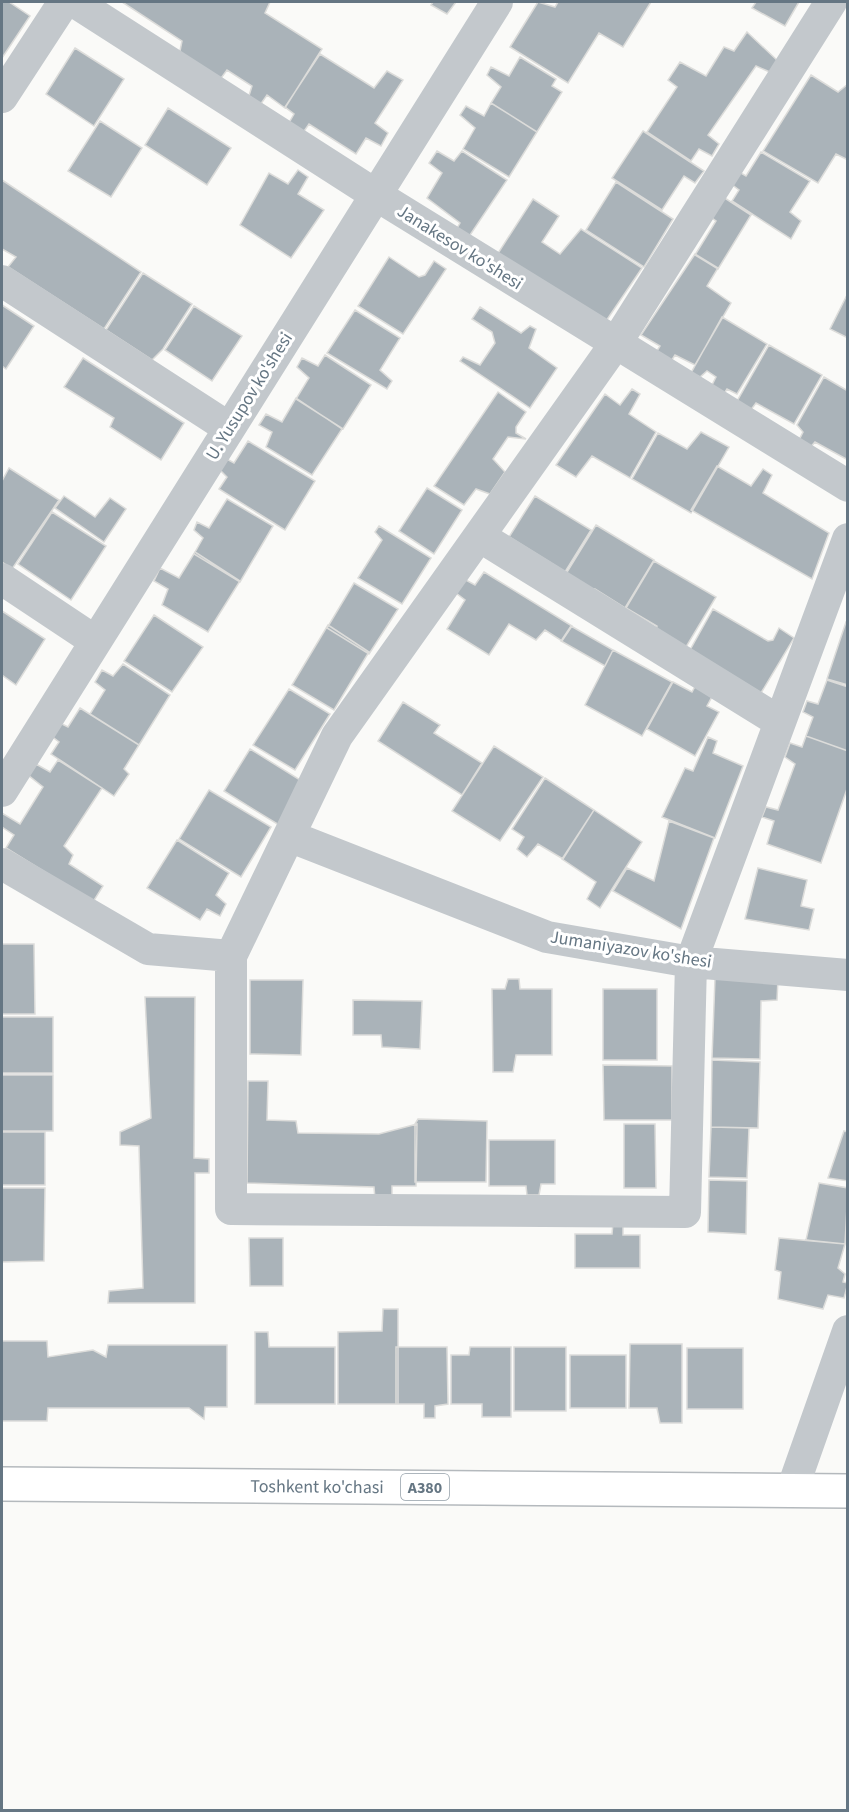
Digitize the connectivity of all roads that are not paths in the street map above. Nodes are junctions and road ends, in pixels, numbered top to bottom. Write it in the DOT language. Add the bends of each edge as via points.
graph roads {
  1 [pos="64,2"];
  2 [pos="75,2"];
  3 [pos="497,2"];
  4 [pos="831,2"];
  5 [pos="2,97"];
  6 [pos="376,195"];
  7 [pos="2,281"];
  8 [pos="616,343"];
  9 [pos="229,428"];
  10 [pos="848,486"];
  11 [pos="479,536"];
  12 [pos="848,539"];
  13 [pos="2,579"];
  14 [pos="95,641"];
  15 [pos="780,722"];
  16 [pos="2,791"];
  17 [pos="289,836"];
  18 [pos="2,864"];
  19 [pos="231,956"];
  20 [pos="691,962"];
  21 [pos="848,975"];
  22 [pos="848,1331"];
  23 [pos="2,1484"];
  24 [pos="792,1490"];
  25 [pos="848,1491"];
  1 -- 5 [label="street"];
  2 -- 6 [label="street, Janakesov ko'shesi"];
  3 -- 6 [label="street, U. Yusupov ko'shesi"];
  4 -- 8 [label="street"];
  6 -- 8 [label="street, Janakesov ko'shesi"];
  6 -- 9 [label="street, U. Yusupov ko'shesi"];
  7 -- 9 [label="street"];
  8 -- 10 [label="street, Janakesov ko'shesi"];
  8 -- 11 [label="street"];
  9 -- 14 [label="street, U. Yusupov ko'shesi"];
  11 -- 15 [label="street"];
  11 -- 17 [label="street" via="337,736"];
  12 -- 15 [label="street"];
  13 -- 14 [label="street"];
  14 -- 16 [label="street, U. Yusupov ko'shesi"];
  15 -- 20 [label="street"];
  17 -- 19 [label="street"];
  17 -- 20 [label="street, Jumaniyazov ko'shesi" via="547,937"];
  18 -- 19 [label="street" via="148,949"];
  19 -- 20 [label="street" via="231,1209 685,1212"];
  20 -- 21 [label="street, Jumaniyazov ko'shesi"];
  22 -- 24 [label="street"];
  23 -- 24 [label="highway, Toshkent ko'chasi / A380"];
  24 -- 25 [label="highway, Toshkent ko'chasi / A380"];
}
